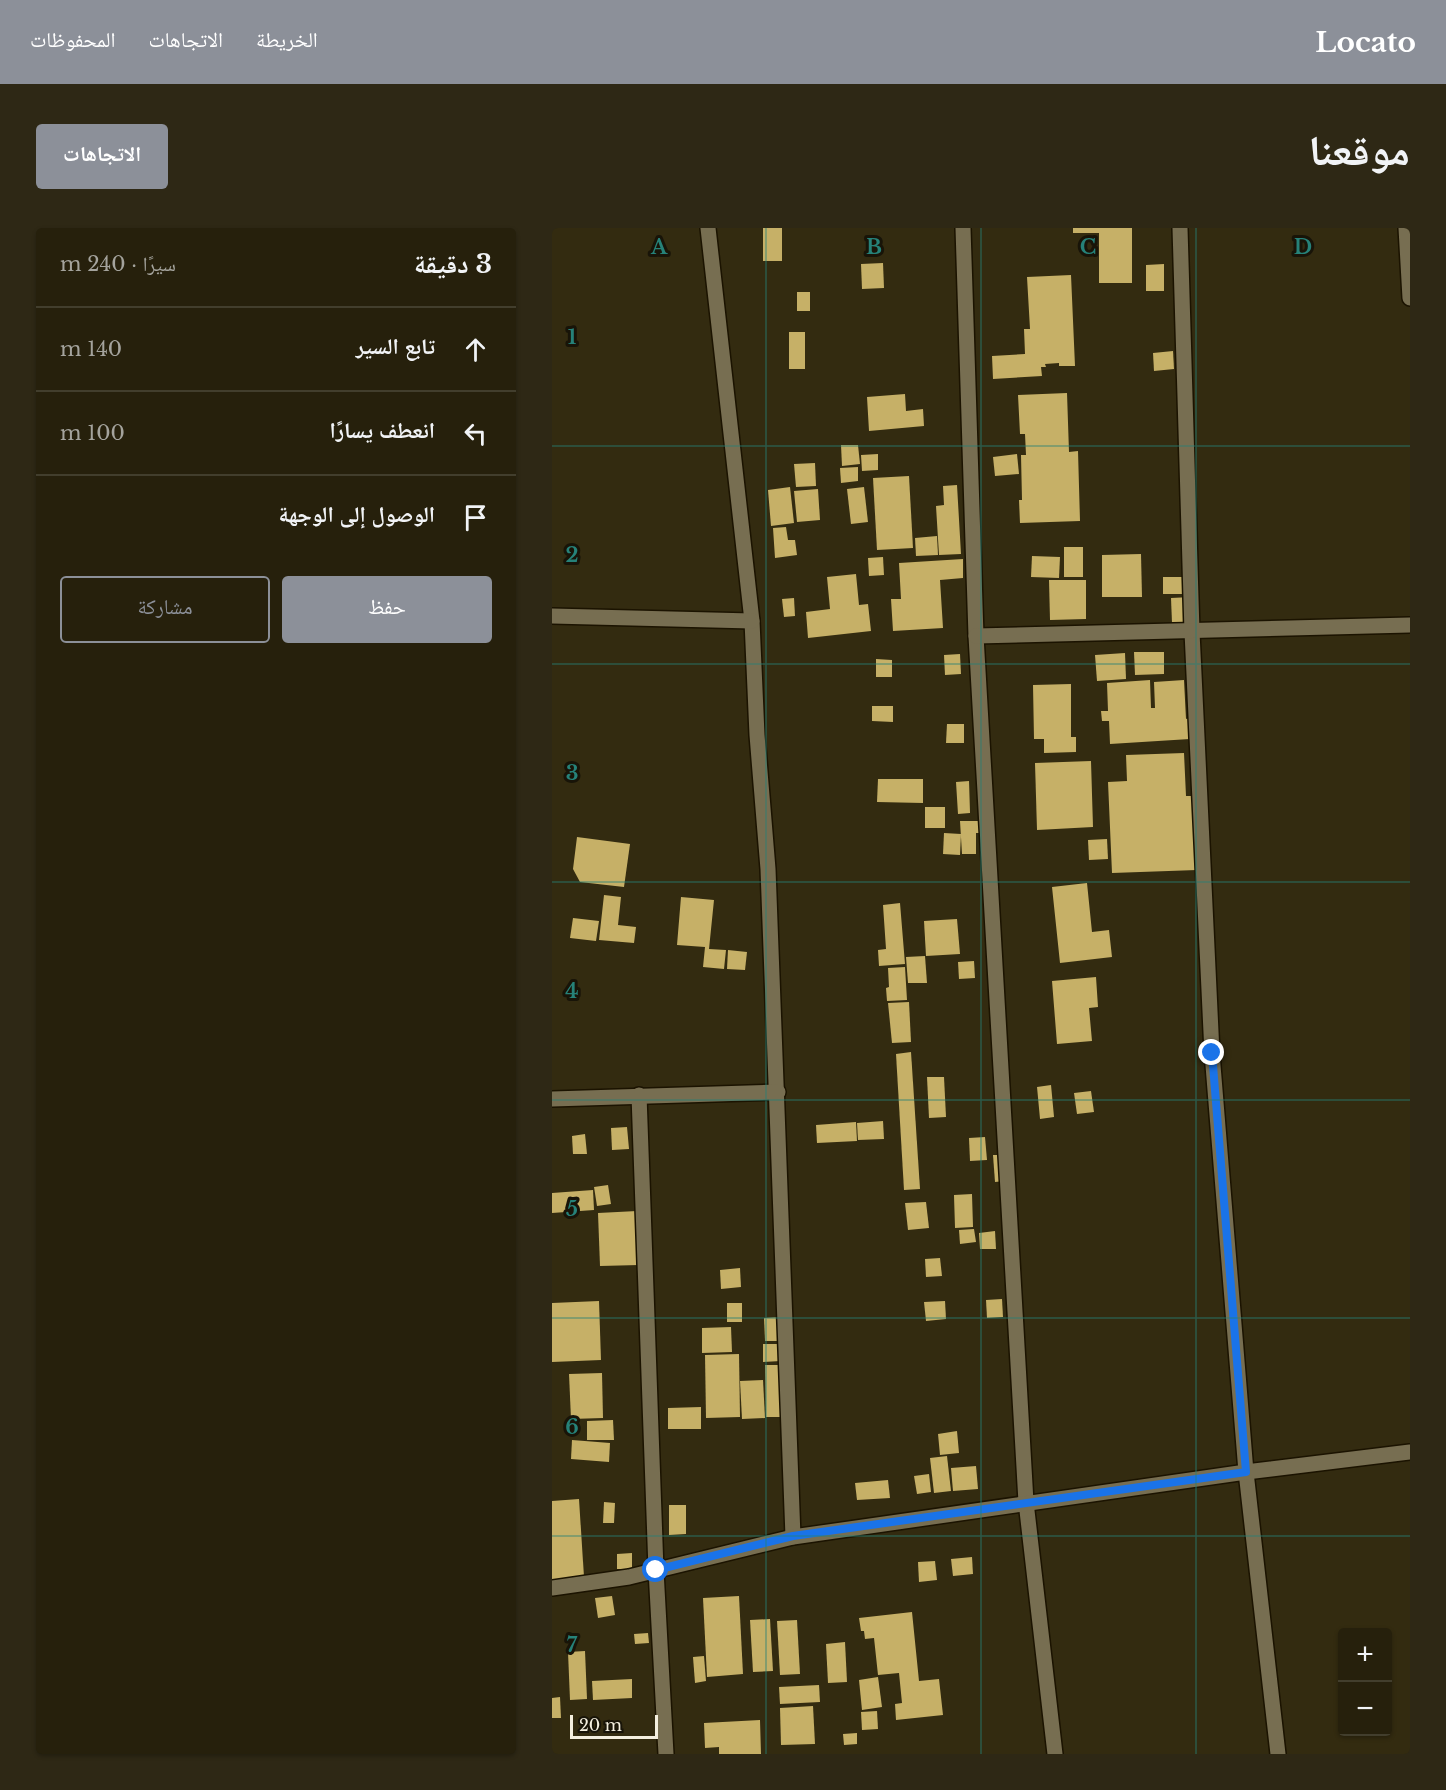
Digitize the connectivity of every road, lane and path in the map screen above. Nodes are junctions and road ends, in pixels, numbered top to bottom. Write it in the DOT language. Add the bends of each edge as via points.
graph roads {
  1 [pos="708,228"];
  2 [pos="963,228"];
  3 [pos="1180,228"];
  4 [pos="1406,228"];
  5 [pos="1410,298"];
  6 [pos="552,616"];
  7 [pos="752,621"];
  8 [pos="1410,625"];
  9 [pos="1192,632"];
  10 [pos="976,636"];
  11 [pos="778,1092"];
  12 [pos="639,1095"];
  13 [pos="552,1099"];
  14 [pos="1410,1452"];
  15 [pos="1246,1472"];
  16 [pos="1026,1502"];
  17 [pos="793,1536"];
  18 [pos="656,1570"];
  19 [pos="552,1588"];
  20 [pos="666,1754"];
  21 [pos="1055,1754"];
  22 [pos="1278,1754"];
  1 -- 7 [label="street"];
  2 -- 10 [label="street"];
  3 -- 9 [label="street"];
  4 -- 5 [label="street"];
  6 -- 7 [label="street"];
  7 -- 11 [label="street"];
  8 -- 9 [label="street"];
  9 -- 10 [label="street"];
  9 -- 15 [label="street" via="1212,1053"];
  10 -- 16 [label="street"];
  11 -- 12 [label="street"];
  11 -- 17 [label="street"];
  12 -- 13 [label="street"];
  12 -- 18 [label="street"];
  14 -- 15 [label="street"];
  15 -- 16 [label="street"];
  15 -- 22 [label="street"];
  16 -- 17 [label="street"];
  16 -- 21 [label="street"];
  17 -- 18 [label="street"];
  18 -- 19 [label="street"];
  18 -- 20 [label="street"];
}
